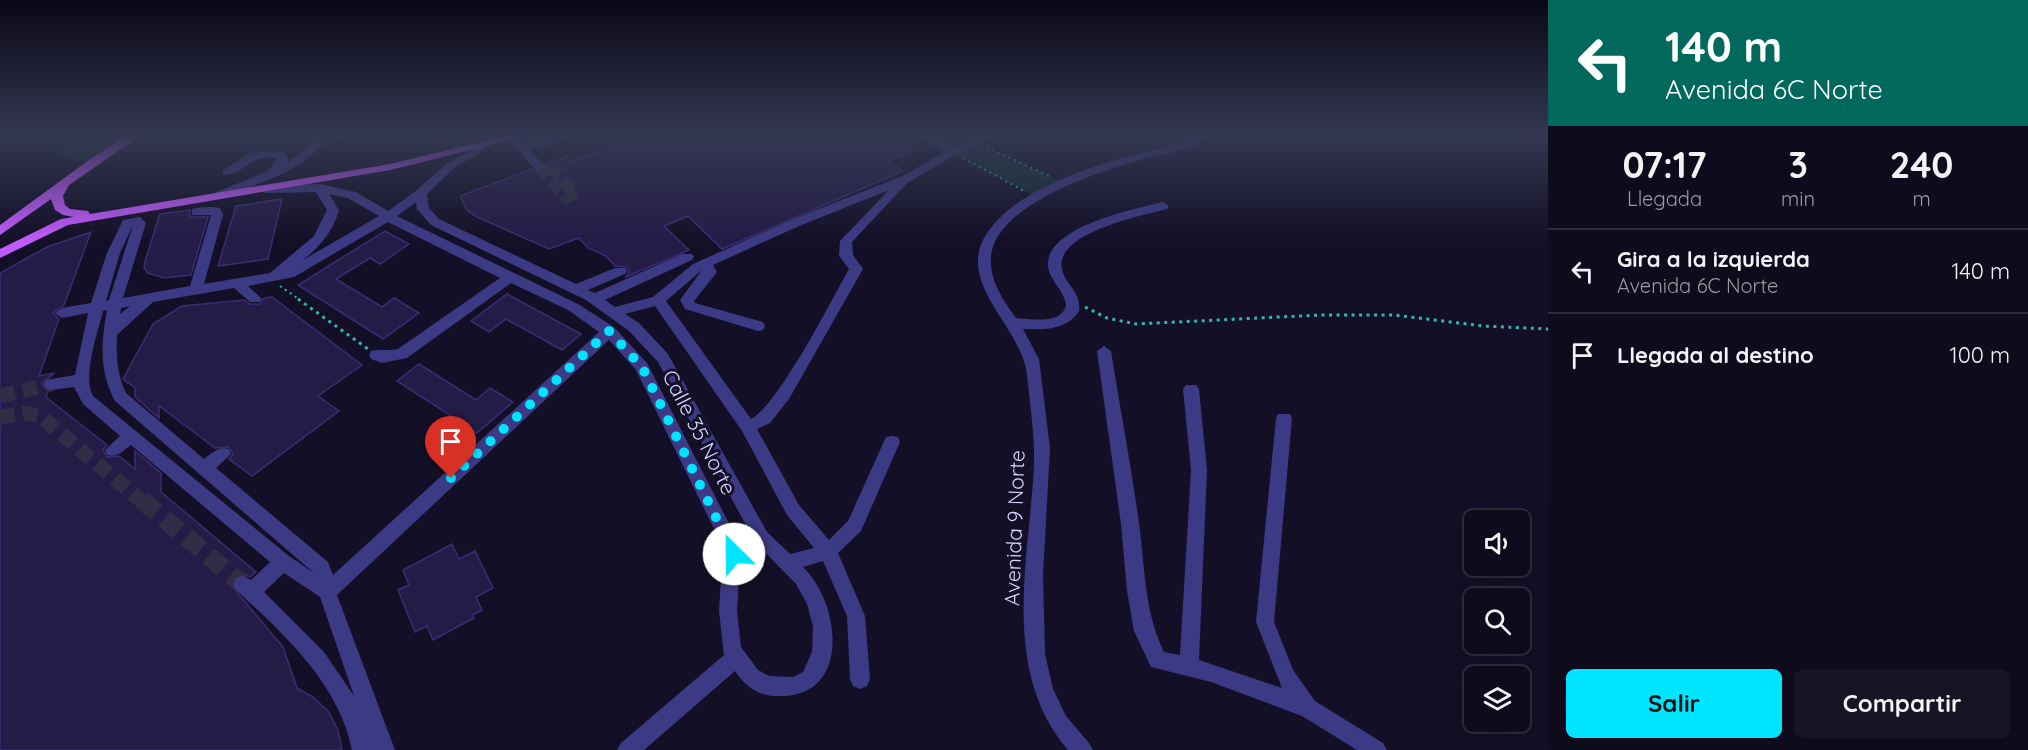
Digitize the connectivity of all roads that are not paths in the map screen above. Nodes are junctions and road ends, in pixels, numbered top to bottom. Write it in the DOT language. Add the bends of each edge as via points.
graph roads {
  1 [pos="82,171"];
  2 [pos="272,171"];
  3 [pos="275,171"];
  4 [pos="289,171"];
  5 [pos="365,171"];
  6 [pos="445,171"];
  7 [pos="921,171"];
  8 [pos="1098,171"];
  9 [pos="269,174"];
  10 [pos="73,178"];
  11 [pos="909,178"];
  12 [pos="254,189"];
  13 [pos="320,189"];
  14 [pos="421,193"];
  15 [pos="218,194"];
  16 [pos="1163,206"];
  17 [pos="196,212"];
  18 [pos="96,215"];
  19 [pos="389,216"];
  20 [pos="13,222"];
  21 [pos="39,223"];
  22 [pos="0,229"];
  23 [pos="0,254"];
  24 [pos="687,257"];
  25 [pos="706,264"];
  26 [pos="620,271"];
  27 [pos="510,277"];
  28 [pos="120,278"];
  29 [pos="270,278"];
  30 [pos="237,283"];
  31 [pos="196,289"];
  32 [pos="577,290"];
  33 [pos="159,294"];
  34 [pos="255,299"];
  35 [pos="595,299"];
  36 [pos="117,302"];
  37 [pos="652,303"];
  38 [pos="97,308"];
  39 [pos="615,312"];
  40 [pos="61,316"];
  41 [pos="1012,323"];
  42 [pos="758,326"];
  43 [pos="634,327"];
  44 [pos="609,331"];
  45 [pos="111,333"];
  46 [pos="1104,351"];
  47 [pos="376,355"];
  48 [pos="82,380"];
  49 [pos="51,384"];
  50 [pos="1191,389"];
  51 [pos="1284,418"];
  52 [pos="748,427"];
  53 [pos="131,437"];
  54 [pos="892,442"];
  55 [pos="112,450"];
  56 [pos="223,454"];
  57 [pos="204,468"];
  58 [pos="828,552"];
  59 [pos="283,562"];
  60 [pos="788,563"];
  61 [pos="327,592"];
  62 [pos="736,657"];
  63 [pos="1189,666"];
  64 [pos="860,680"];
  65 [pos="1308,708"];
  66 [pos="363,750"];
  67 [pos="384,750"];
  68 [pos="628,750"];
  69 [pos="1082,750"];
  70 [pos="1376,750"];
  1 -- 10 [label="main road"];
  2 -- 9 [label="street"];
  3 -- 9 [label="street"];
  4 -- 12 [label="street"];
  5 -- 12 [label="main road"];
  6 -- 14 [label="street"];
  7 -- 11 [label="street"];
  8 -- 41 [label="street, Avenida 9 Norte" via="1038,198 991,237 983,261 992,291"];
  9 -- 15 [label="street"];
  10 -- 18 [label="main road" via="60,192 57,204 67,212"];
  10 -- 20 [label="main road"];
  11 -- 25 [label="street" via="795,223"];
  11 -- 52 [label="street" via="846,242 846,256 856,269 784,395 764,419"];
  12 -- 13 [label="street, Calle 35 Norte"];
  12 -- 15 [label="main road"];
  13 -- 19 [label="street, Calle 35 Norte" via="352,195"];
  13 -- 29 [label="street" via="333,210 331,221 311,247"];
  14 -- 19 [label="street"];
  14 -- 32 [label="street, Calle 35 Norte" via="423,209 435,222"];
  15 -- 18 [label="main road"];
  16 -- 41 [label="street" via="1114,219 1059,247 1053,256 1054,268 1073,300 1068,316 1046,324"];
  17 -- 31 [label="street" via="210,210 217,215"];
  18 -- 21 [label="main road"];
  19 -- 27 [label="street, Calle 35 Norte"];
  19 -- 29 [label="street" via="300,270"];
  20 -- 21 [label="main road"];
  20 -- 22 [label="main road"];
  21 -- 23 [label="main road"];
  24 -- 35 [label="street"];
  25 -- 37 [label="street"];
  25 -- 42 [label="street" via="710,272 689,295 690,306"];
  26 -- 32 [label="street"];
  27 -- 44 [label="street, Calle 35 Norte" via="573,307"];
  27 -- 47 [label="street" via="402,354 382,358"];
  28 -- 33 [label="street" via="132,287"];
  28 -- 36 [label="street"];
  28 -- 38 [label="street" via="140,223 136,220 125,225"];
  29 -- 30 [label="street"];
  30 -- 31 [label="street"];
  30 -- 34 [label="street"];
  31 -- 33 [label="street"];
  32 -- 35 [label="street, Calle 35 Norte"];
  33 -- 36 [label="street"];
  33 -- 45 [label="street" via="136,307"];
  35 -- 39 [label="street, Calle 35 Norte"];
  36 -- 38 [label="street"];
  36 -- 45 [label="street"];
  37 -- 39 [label="street"];
  37 -- 43 [label="street"];
  37 -- 52 [label="street"];
  38 -- 40 [label="street"];
  38 -- 48 [label="street"];
  39 -- 43 [label="street, Calle 35 Norte"];
  41 -- 69 [label="street, Avenida 9 Norte" via="1029,350 1042,462 1032,604 1036,665 1052,710"];
  43 -- 60 [label="street, Calle 35 Norte" via="663,358 762,537"];
  44 -- 61 [label="street"];
  44 -- 62 [label="street, Calle 35 Norte" via="642,367 732,547 728,611"];
  45 -- 57 [label="street" via="111,384 120,397"];
  46 -- 63 [label="street" via="1144,631 1158,660"];
  48 -- 49 [label="street"];
  48 -- 53 [label="street" via="88,400"];
  50 -- 63 [label="street" via="1199,470"];
  51 -- 65 [label="street" via="1264,622 1285,676"];
  52 -- 58 [label="street" via="793,510"];
  53 -- 55 [label="street"];
  53 -- 59 [label="street"];
  54 -- 58 [label="street" via="855,526"];
  56 -- 57 [label="street"];
  57 -- 61 [label="street" via="322,567"];
  58 -- 60 [label="street"];
  58 -- 64 [label="street" via="856,616"];
  59 -- 61 [label="street"];
  59 -- 66 [label="street" via="246,588 288,625 351,707"];
  60 -- 62 [label="street, Calle 35 Norte" via="811,590 821,616 822,652 818,667 810,679 794,687 767,686 751,677"];
  61 -- 67 [label="street"];
  62 -- 68 [label="street"];
  63 -- 65 [label="street"];
  65 -- 70 [label="street"];
}
